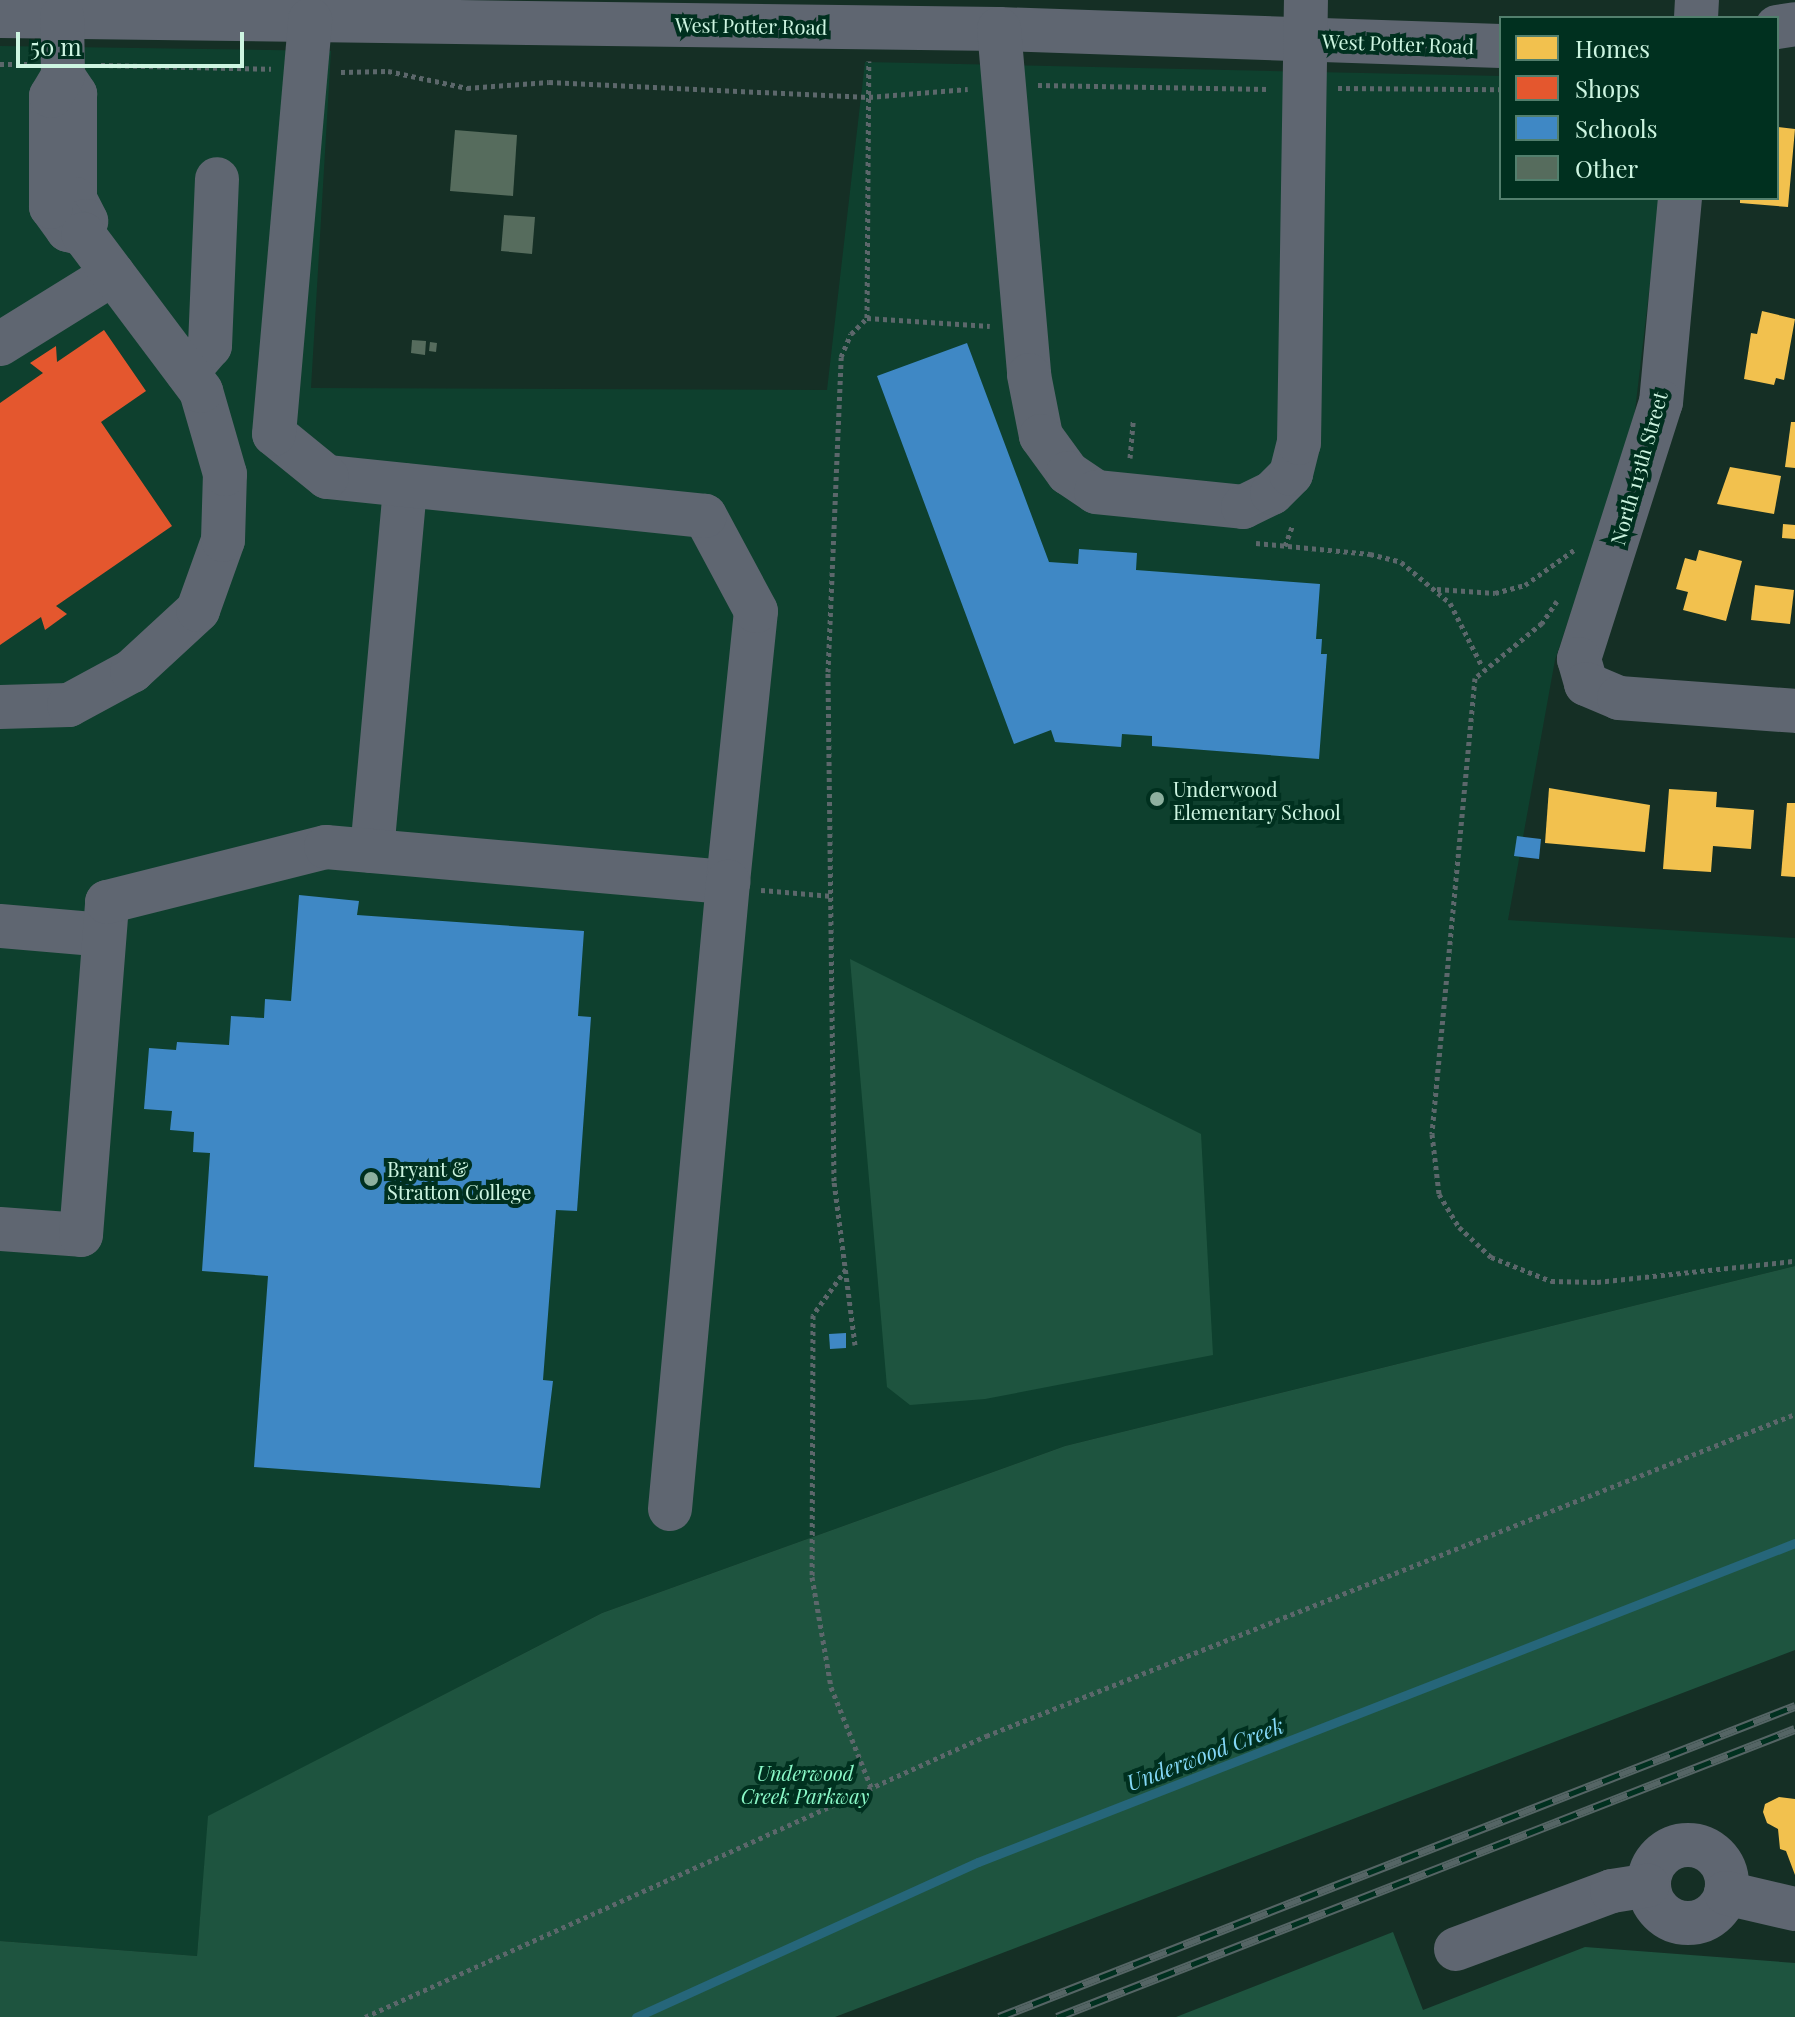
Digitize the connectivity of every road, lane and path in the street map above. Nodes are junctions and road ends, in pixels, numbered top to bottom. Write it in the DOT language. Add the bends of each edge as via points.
graph roads {
  1 [pos="0,16"];
  2 [pos="62,17"];
  3 [pos="310,20"];
  4 [pos="1305,20"];
  5 [pos="869,27"];
  6 [pos="999,29"];
  7 [pos="1499,46"];
  8 [pos="0,64"];
  9 [pos="62,70"];
  10 [pos="306,72"];
  11 [pos="1006,86"];
  12 [pos="1302,89"];
  13 [pos="1499,89"];
  14 [pos="869,97"];
  15 [pos="217,179"];
  16 [pos="1680,200"];
  17 [pos="113,274"];
  18 [pos="0,344"];
  19 [pos="187,372"];
  20 [pos="274,434"];
  21 [pos="214,436"];
  22 [pos="405,485"];
  23 [pos="1571,568"];
  24 [pos="1435,589"];
  25 [pos="1562,593"];
  26 [pos="0,707"];
  27 [pos="1795,711"];
  28 [pos="372,851"];
  29 [pos="728,884"];
  30 [pos="832,896"];
  31 [pos="0,926"];
  32 [pos="104,935"];
  33 [pos="0,1229"];
  34 [pos="1795,1261"];
  35 [pos="846,1269"];
  36 [pos="855,1345"];
  37 [pos="1795,1414"];
  38 [pos="670,1509"];
  39 [pos="871,1787"];
  40 [pos="1648,1885"];
  41 [pos="1726,1893"];
  42 [pos="1795,1909"];
  43 [pos="1456,1949"];
  44 [pos="365,2017"];
  1 -- 2 [label="street, West Potter Road"];
  2 -- 3 [label="street, West Potter Road"];
  2 -- 9 [label="street"];
  3 -- 5 [label="street, West Potter Road"];
  3 -- 10 [label="street"];
  4 -- 6 [label="street, West Potter Road"];
  4 -- 7 [label="street, West Potter Road"];
  4 -- 12 [label="street"];
  5 -- 6 [label="street, West Potter Road"];
  5 -- 14 [label="path"];
  6 -- 11 [label="street"];
  8 -- 9 [label="path"];
  9 -- 10 [label="path"];
  9 -- 17 [label="street" via="51,96 51,207 68,230 83,234"];
  10 -- 14 [label="path" via="388,71 467,88 549,82"];
  10 -- 20 [label="street"];
  11 -- 12 [label="path"];
  11 -- 12 [label="street" via="1029,375 1041,436 1068,473 1096,492 1243,507 1272,493 1291,474 1299,443"];
  11 -- 14 [label="path"];
  12 -- 13 [label="path"];
  14 -- 30 [label="path" via="867,318 851,334 841,357 832,476"];
  15 -- 19 [label="street" via="210,346"];
  16 -- 27 [label="street, North 113th Street" via="1661,402 1579,659 1586,684 1619,698"];
  17 -- 18 [label="street"];
  17 -- 19 [label="street"];
  19 -- 21 [label="street" via="201,391"];
  20 -- 21 [label="street"];
  20 -- 22 [label="street" via="327,477"];
  21 -- 26 [label="street" via="225,474 223,540 198,610 132,671 69,705"];
  22 -- 28 [label="street"];
  22 -- 29 [label="street" via="705,516 756,611"];
  23 -- 24 [label="path" via="1580,543 1551,571 1525,585 1495,593"];
  25 -- 34 [label="path" via="1542,623 1475,678 1432,1134 1439,1194 1459,1227 1491,1257 1551,1281 1597,1282"];
  28 -- 29 [label="street"];
  28 -- 32 [label="street" via="326,847 107,902"];
  29 -- 30 [label="path"];
  29 -- 38 [label="street"];
  30 -- 35 [label="path" via="834,1181"];
  31 -- 32 [label="street"];
  32 -- 33 [label="street" via="81,1235"];
  35 -- 36 [label="path"];
  35 -- 39 [label="path" via="813,1315 812,1577 831,1687"];
  37 -- 39 [label="path" via="1206,1646"];
  39 -- 44 [label="path"];
  40 -- 41 [label="street" via="1660,1913 1681,1923 1714,1914"];
  40 -- 41 [label="street" via="1651,1869 1666,1852 1694,1845 1719,1860"];
  40 -- 43 [label="street" via="1612,1891"];
  41 -- 42 [label="street"];
}
